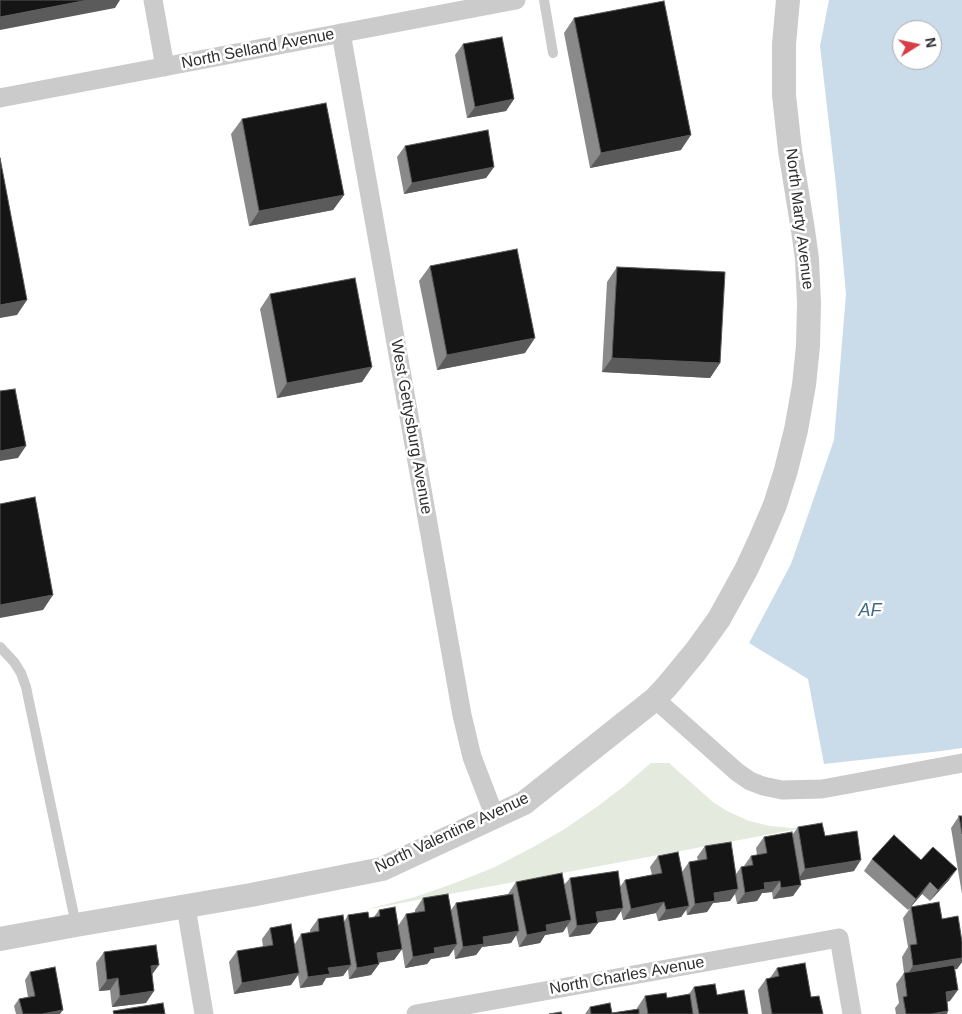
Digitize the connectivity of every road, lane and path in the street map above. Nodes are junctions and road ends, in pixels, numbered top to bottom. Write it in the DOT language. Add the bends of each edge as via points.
graph roads {
  1 [pos="153,0"];
  2 [pos="516,0"];
  3 [pos="544,0"];
  4 [pos="788,0"];
  5 [pos="341,33"];
  6 [pos="553,53"];
  7 [pos="165,67"];
  8 [pos="0,98"];
  9 [pos="0,646"];
  10 [pos="655,699"];
  11 [pos="962,764"];
  12 [pos="495,817"];
  13 [pos="186,907"];
  14 [pos="76,925"];
  15 [pos="0,939"];
  16 [pos="204,1014"];
  17 [pos="416,1014"];
  18 [pos="852,1014"];
  1 -- 7 [label="street"];
  2 -- 5 [label="street, North Selland Avenue"];
  3 -- 6 [label="lane"];
  4 -- 10 [label="street, North Marty Avenue" via="784,95 807,259 809,304 808,346 798,421 775,505 746,570 719,619"];
  5 -- 7 [label="street, North Selland Avenue"];
  5 -- 12 [label="street, West Gettysburg Avenue" via="462,715 472,757"];
  7 -- 8 [label="street, North Selland Avenue"];
  9 -- 14 [label="lane" via="21,673 26,687"];
  10 -- 11 [label="street" via="737,772 763,786 782,790 822,789"];
  10 -- 12 [label="street, North Valentine Avenue" via="524,803"];
  12 -- 13 [label="street, North Valentine Avenue" via="382,869"];
  13 -- 14 [label="street, North Valentine Avenue"];
  13 -- 16 [label="street"];
  14 -- 15 [label="street, North Valentine Avenue"];
  17 -- 18 [label="street, North Charles Avenue" via="839,938"];
}
